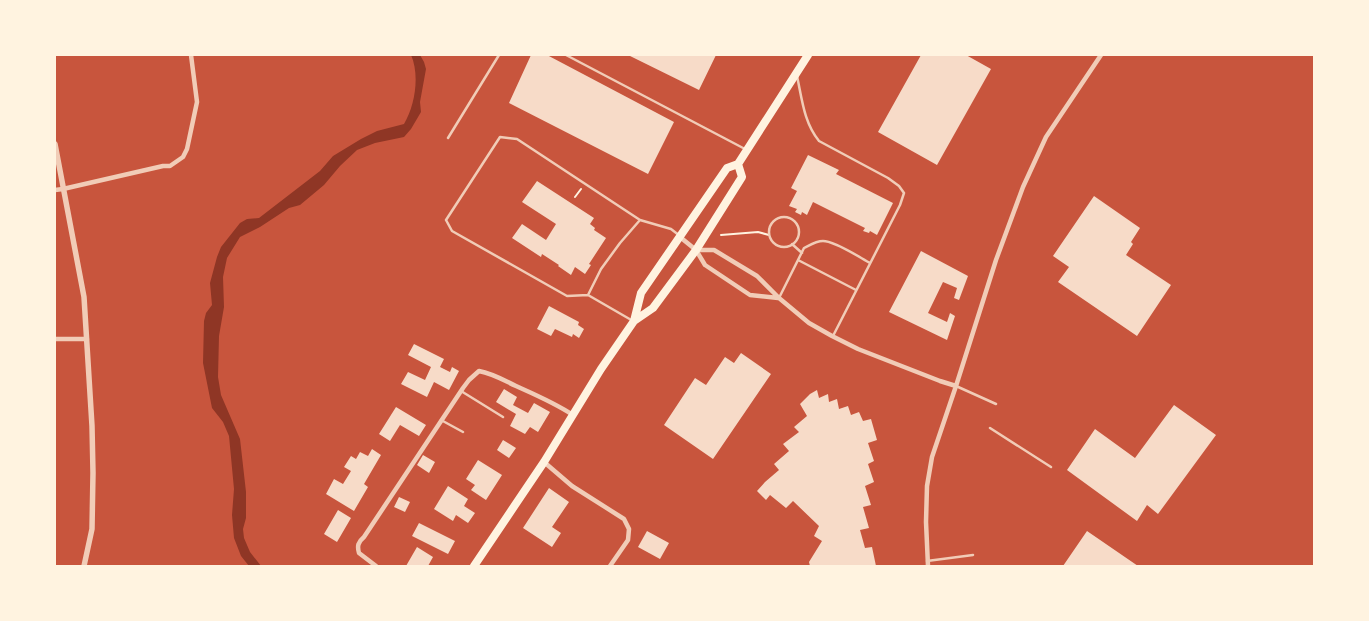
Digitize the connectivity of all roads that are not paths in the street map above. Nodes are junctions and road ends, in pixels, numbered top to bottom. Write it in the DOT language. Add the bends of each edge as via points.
graph roads {
  1 [pos="191,55"];
  2 [pos="499,55"];
  3 [pos="566,55"];
  4 [pos="808,55"];
  5 [pos="1101,55"];
  6 [pos="796,72"];
  7 [pos="448,138"];
  8 [pos="55,144"];
  9 [pos="747,150"];
  10 [pos="738,164"];
  11 [pos="63,189"];
  12 [pos="55,190"];
  13 [pos="640,220"];
  14 [pos="680,236"];
  15 [pos="792,244"];
  16 [pos="696,250"];
  17 [pos="802,253"];
  18 [pos="798,260"];
  19 [pos="870,263"];
  20 [pos="856,290"];
  21 [pos="588,295"];
  22 [pos="779,298"];
  23 [pos="634,321"];
  24 [pos="832,336"];
  25 [pos="55,339"];
  26 [pos="86,339"];
  27 [pos="956,386"];
  28 [pos="461,391"];
  29 [pos="996,404"];
  30 [pos="573,415"];
  31 [pos="503,417"];
  32 [pos="441,420"];
  33 [pos="990,428"];
  34 [pos="463,432"];
  35 [pos="544,462"];
  36 [pos="1051,467"];
  37 [pos="973,556"];
  38 [pos="928,564"];
  39 [pos="84,566"];
  40 [pos="376,566"];
  41 [pos="474,566"];
  42 [pos="610,566"];
  1 -- 11 [label="street" via="197,102 183,158 170,166"];
  2 -- 7 [label="lane"];
  3 -- 9 [label="lane"];
  4 -- 6 [label="main road"];
  5 -- 27 [label="street" via="1046,137 1023,187"];
  6 -- 9 [label="main road"];
  6 -- 19 [label="lane" via="807,122 819,141 888,178 904,193"];
  8 -- 11 [label="street"];
  9 -- 10 [label="main road"];
  10 -- 14 [label="main road" via="727,168"];
  10 -- 16 [label="main road" via="742,177"];
  11 -- 12 [label="street"];
  11 -- 26 [label="street" via="84,297"];
  13 -- 14 [label="lane" via="671,229"];
  13 -- 21 [label="lane" via="601,269"];
  13 -- 21 [label="lane" via="517,139 500,137 446,220 452,231 566,296"];
  14 -- 16 [label="street"];
  14 -- 23 [label="main road" via="641,293"];
  15 -- 15 [label="lane" via="798,236 797,227 791,219 777,219 770,226 771,240 782,247"];
  15 -- 17 [label="lane"];
  16 -- 22 [label="street" via="714,250 757,276"];
  16 -- 22 [label="street" via="705,265 750,295"];
  16 -- 23 [label="main road" via="653,308"];
  17 -- 18 [label="lane"];
  17 -- 19 [label="lane" via="812,243 823,240"];
  18 -- 20 [label="lane"];
  18 -- 22 [label="lane"];
  19 -- 20 [label="lane"];
  20 -- 24 [label="lane"];
  21 -- 23 [label="lane"];
  22 -- 24 [label="street"];
  23 -- 30 [label="main road"];
  24 -- 27 [label="street"];
  25 -- 26 [label="street"];
  26 -- 39 [label="street" via="93,473 92,529"];
  27 -- 29 [label="lane"];
  27 -- 38 [label="street" via="932,457 927,486"];
  28 -- 30 [label="street" via="480,371 498,376"];
  28 -- 31 [label="lane"];
  28 -- 32 [label="street"];
  30 -- 35 [label="main road"];
  32 -- 34 [label="lane"];
  32 -- 40 [label="street" via="359,541 359,553"];
  33 -- 36 [label="lane"];
  35 -- 41 [label="main road"];
  35 -- 42 [label="street" via="572,486 624,520 629,529 628,540"];
  37 -- 38 [label="lane"];
}
